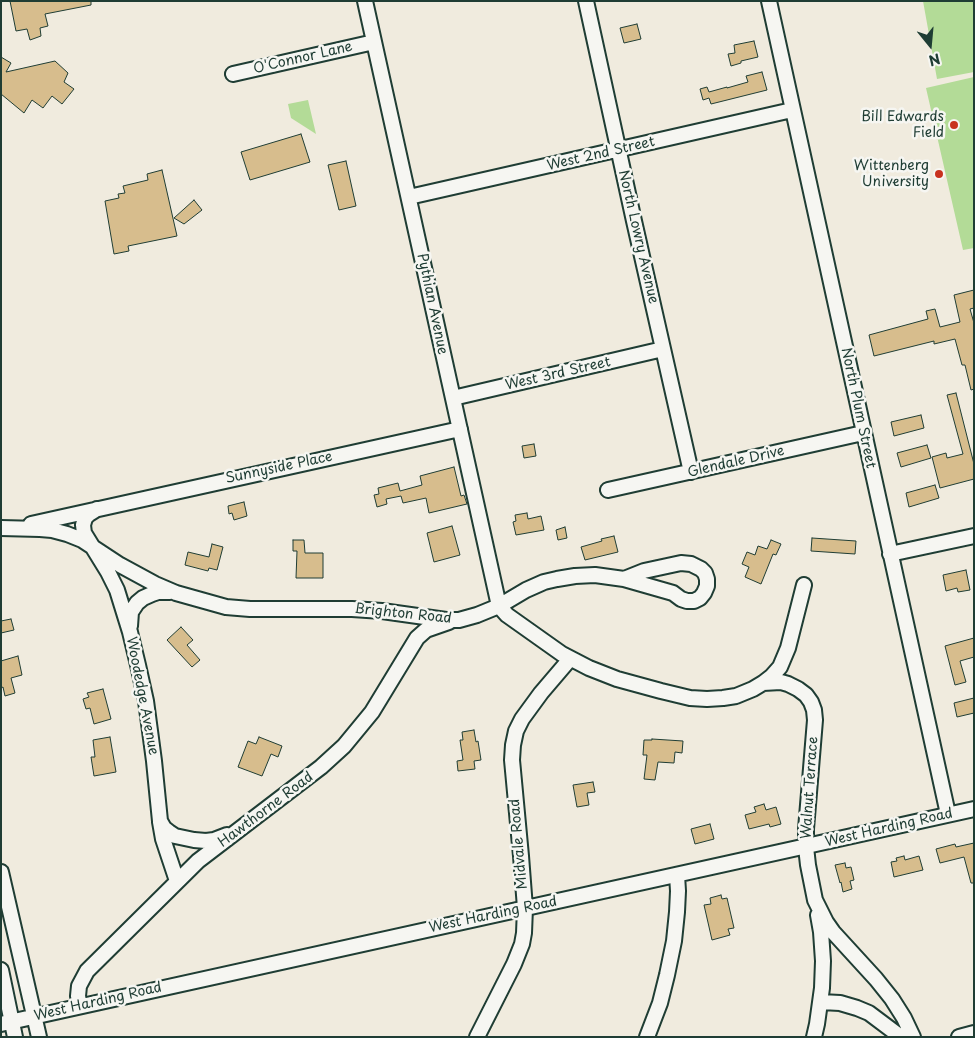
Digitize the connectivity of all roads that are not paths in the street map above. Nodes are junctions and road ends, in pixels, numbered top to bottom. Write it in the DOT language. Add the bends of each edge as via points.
graph roads {
  1 [pos="365,1"];
  2 [pos="586,1"];
  3 [pos="769,1"];
  4 [pos="374,42"];
  5 [pos="233,74"];
  6 [pos="792,110"];
  7 [pos="618,150"];
  8 [pos="409,197"];
  9 [pos="663,349"];
  10 [pos="453,398"];
  11 [pos="460,429"];
  12 [pos="863,433"];
  13 [pos="691,472"];
  14 [pos="608,490"];
  15 [pos="98,508"];
  16 [pos="6,528"];
  17 [pos="974,536"];
  18 [pos="94,548"];
  19 [pos="890,554"];
  20 [pos="624,579"];
  21 [pos="804,585"];
  22 [pos="176,593"];
  23 [pos="499,606"];
  24 [pos="459,620"];
  25 [pos="130,632"];
  26 [pos="570,659"];
  27 [pos="763,683"];
  28 [pos="974,809"];
  29 [pos="948,814"];
  30 [pos="160,821"];
  31 [pos="239,830"];
  32 [pos="806,846"];
  33 [pos="1,872"];
  34 [pos="677,875"];
  35 [pos="177,881"];
  36 [pos="816,900"];
  37 [pos="524,908"];
  38 [pos="1,970"];
  39 [pos="821,1002"];
  40 [pos="80,1006"];
  41 [pos="34,1016"];
  42 [pos="7,1023"];
  43 [pos="974,1033"];
  44 [pos="16,1037"];
  45 [pos="39,1037"];
  46 [pos="477,1037"];
  47 [pos="647,1037"];
  48 [pos="814,1037"];
  49 [pos="901,1037"];
  50 [pos="913,1037"];
  51 [pos="959,1037"];
  1 -- 4 [label="street, Pythian Avenue"];
  2 -- 7 [label="street, North Lowry Avenue"];
  3 -- 6 [label="street, North Plum Street"];
  4 -- 5 [label="street, O'Connor Lane"];
  4 -- 8 [label="street, Pythian Avenue"];
  6 -- 7 [label="street, West 2nd Street"];
  6 -- 12 [label="street, North Plum Street"];
  7 -- 8 [label="street, West 2nd Street"];
  7 -- 9 [label="street, North Lowry Avenue"];
  8 -- 10 [label="street, Pythian Avenue"];
  9 -- 10 [label="street, West 3rd Street"];
  9 -- 13 [label="street, North Lowry Avenue"];
  10 -- 11 [label="street, Pythian Avenue"];
  11 -- 15 [label="street, Sunnyside Place"];
  11 -- 23 [label="street, Pythian Avenue"];
  12 -- 13 [label="street, Glendale Drive"];
  12 -- 19 [label="street, North Plum Street"];
  13 -- 14 [label="street, Glendale Drive"];
  15 -- 16 [label="street, Sunnyside Place"];
  15 -- 18 [label="street" via="85,518 84,525 84,533"];
  16 -- 18 [label="street, Brighton Road" via="52,530 82,540"];
  17 -- 19 [label="street"];
  18 -- 22 [label="street, Brighton Road" via="127,569"];
  18 -- 25 [label="street, Woodedge Avenue" via="117,590"];
  19 -- 29 [label="street, North Plum Street"];
  20 -- 20 [label="street, Brighton Road" via="682,563 701,569 707,586 700,598 687,601 673,593"];
  20 -- 23 [label="street, Brighton Road" via="594,575 557,579 526,590"];
  21 -- 27 [label="street" via="784,660"];
  22 -- 24 [label="street, Brighton Road" via="250,609 359,609"];
  22 -- 25 [label="street" via="158,592 137,603 130,617"];
  23 -- 24 [label="street, Brighton Road"];
  23 -- 26 [label="street"];
  24 -- 31 [label="street, Hawthorne Road" via="426,630 417,638 372,712 344,746 321,768"];
  25 -- 30 [label="street, Woodedge Avenue" via="146,701"];
  26 -- 27 [label="street" via="617,678 690,698 736,696"];
  26 -- 37 [label="street, Midvale Road" via="522,719 513,745"];
  27 -- 32 [label="street, Walnut Terrace" via="781,682 798,688 814,710"];
  28 -- 29 [label="street, West Harding Road"];
  29 -- 32 [label="street, West Harding Road"];
  30 -- 31 [label="street" via="175,836 194,840 214,840"];
  30 -- 35 [label="street, Woodedge Avenue"];
  31 -- 35 [label="street, Hawthorne Road"];
  32 -- 34 [label="street, West Harding Road"];
  32 -- 36 [label="street, Walnut Terrace"];
  33 -- 41 [label="street"];
  34 -- 37 [label="street, West Harding Road"];
  34 -- 47 [label="street" via="678,912 674,941 660,1003"];
  35 -- 40 [label="street, Hawthorne Road" via="87,971 79,986"];
  36 -- 39 [label="street" via="823,961"];
  36 -- 50 [label="street, Walnut Terrace" via="833,932 892,999"];
  37 -- 40 [label="street, West Harding Road"];
  37 -- 46 [label="street, Midvale Road" via="522,944"];
  38 -- 42 [label="street"];
  39 -- 48 [label="street"];
  39 -- 49 [label="street" via="840,1003 863,1010"];
  40 -- 41 [label="street, West Harding Road"];
  41 -- 42 [label="street, West Harding Road"];
  41 -- 45 [label="street"];
  42 -- 44 [label="street"];
  43 -- 51 [label="street"];
}
